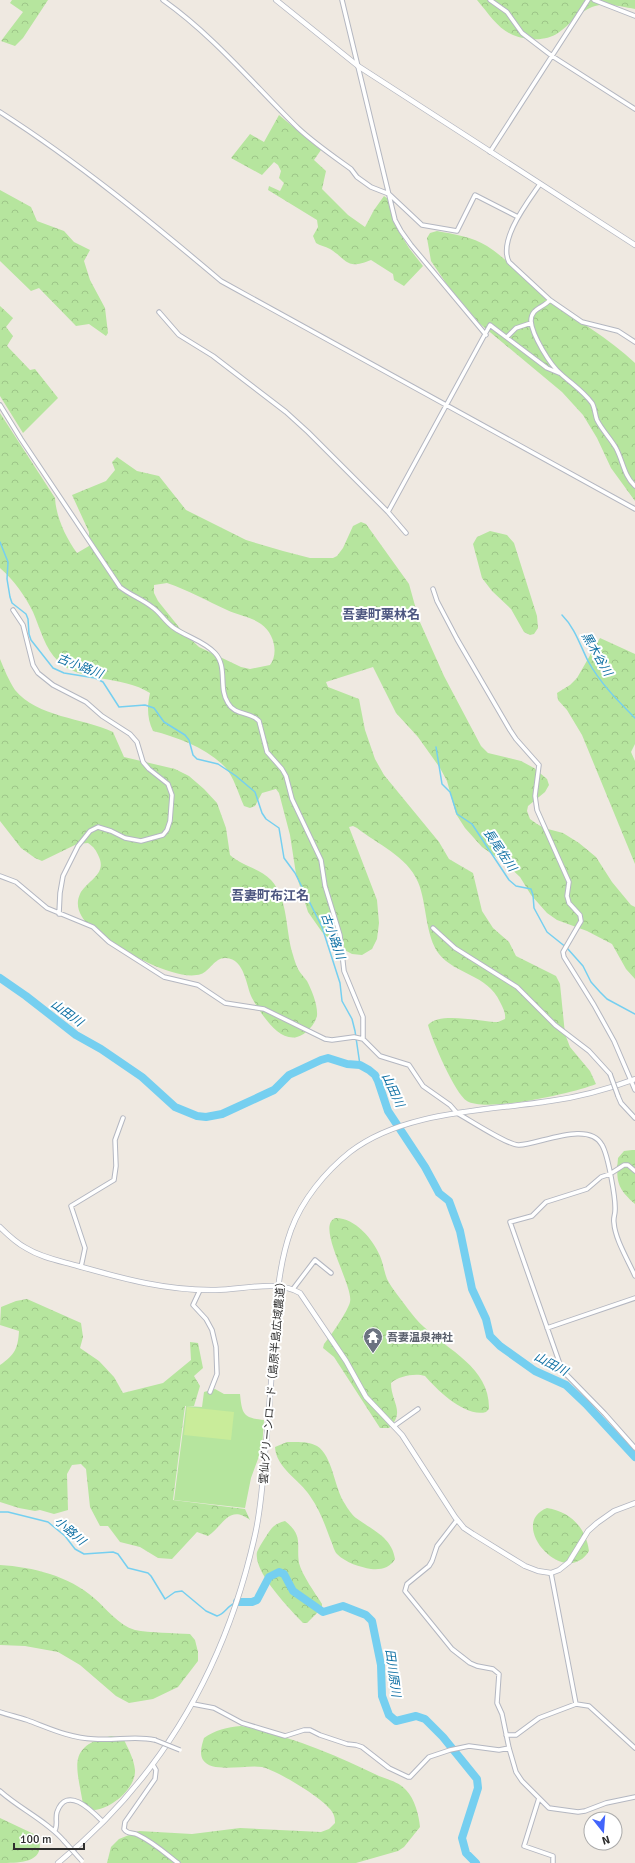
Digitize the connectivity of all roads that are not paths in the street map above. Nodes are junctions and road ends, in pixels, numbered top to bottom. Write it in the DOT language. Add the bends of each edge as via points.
graph roads {
  1 [pos="163,0"];
  2 [pos="276,0"];
  3 [pos="342,0"];
  4 [pos="490,0"];
  5 [pos="588,0"];
  6 [pos="594,0"];
  7 [pos="635,16"];
  8 [pos="552,56"];
  9 [pos="358,66"];
  10 [pos="635,109"];
  11 [pos="0,112"];
  12 [pos="490,152"];
  13 [pos="540,184"];
  14 [pos="389,194"];
  15 [pos="518,217"];
  16 [pos="635,245"];
  17 [pos="550,300"];
  18 [pos="159,312"];
  19 [pos="531,323"];
  20 [pos="486,335"];
  21 [pos="506,337"];
  22 [pos="635,342"];
  23 [pos="559,373"];
  24 [pos="0,405"];
  25 [pos="448,405"];
  26 [pos="635,486"];
  27 [pos="635,509"];
  28 [pos="388,512"];
  29 [pos="406,533"];
  30 [pos="433,588"];
  31 [pos="13,610"];
  32 [pos="0,876"];
  33 [pos="60,914"];
  34 [pos="432,928"];
  35 [pos="361,1038"];
  36 [pos="634,1080"];
  37 [pos="635,1090"];
  38 [pos="457,1113"];
  39 [pos="123,1118"];
  40 [pos="635,1118"];
  41 [pos="635,1171"];
  42 [pos="610,1174"];
  43 [pos="0,1227"];
  44 [pos="81,1267"];
  45 [pos="331,1273"];
  46 [pos="635,1276"];
  47 [pos="279,1285"];
  48 [pos="293,1289"];
  49 [pos="200,1290"];
  50 [pos="635,1298"];
  51 [pos="547,1328"];
  52 [pos="210,1392"];
  53 [pos="418,1409"];
  54 [pos="394,1426"];
  55 [pos="635,1448"];
  56 [pos="635,1504"];
  57 [pos="457,1520"];
  58 [pos="551,1573"];
  59 [pos="193,1704"];
  60 [pos="576,1704"];
  61 [pos="0,1712"];
  62 [pos="506,1735"];
  63 [pos="509,1748"];
  64 [pos="635,1748"];
  65 [pos="180,1750"];
  66 [pos="153,1765"];
  67 [pos="0,1791"];
  68 [pos="635,1797"];
  69 [pos="539,1798"];
  70 [pos="103,1822"];
  71 [pos="54,1830"];
  72 [pos="83,1862"];
  73 [pos="58,1863"];
  74 [pos="178,1863"];
  75 [pos="553,1863"];
  1 -- 14 [label="street" via="242,70 299,129 351,169 357,177 371,187"];
  2 -- 9 [label="street"];
  3 -- 9 [label="street"];
  4 -- 8 [label="street" via="507,12 522,33"];
  5 -- 8 [label="street"];
  6 -- 7 [label="street"];
  8 -- 10 [label="street"];
  8 -- 12 [label="street"];
  9 -- 12 [label="street"];
  9 -- 14 [label="street"];
  11 -- 25 [label="street" via="37,136 156,227 221,281"];
  12 -- 13 [label="street"];
  13 -- 15 [label="street"];
  13 -- 16 [label="street"];
  14 -- 15 [label="street" via="422,225 457,231 475,195"];
  14 -- 20 [label="street" via="395,220 401,231"];
  15 -- 17 [label="street" via="506,247 506,257"];
  17 -- 19 [label="street" via="545,306 534,311"];
  17 -- 22 [label="street" via="582,322 614,330"];
  18 -- 28 [label="street" via="178,335 213,356 286,412"];
  19 -- 21 [label="street" via="516,328"];
  19 -- 23 [label="street"];
  20 -- 21 [label="street" via="490,325"];
  20 -- 25 [label="street"];
  21 -- 23 [label="street" via="542,365"];
  23 -- 26 [label="street" via="582,391 593,404 598,422 616,449 622,466"];
  24 -- 35 [label="street" via="120,587 152,607 173,628 215,653 222,665 225,698 228,704 239,713 258,721 267,752 282,769 292,799 321,860 325,886 340,936 344,971 363,1017"];
  25 -- 27 [label="street"];
  25 -- 28 [label="street"];
  28 -- 29 [label="street"];
  30 -- 36 [label="street" via="457,639 510,730 539,764 535,796 537,810 569,882 569,903 580,915 581,921 563,952 564,957 594,1005"];
  31 -- 33 [label="street" via="23,626 32,665 38,673 53,685 86,702 130,734 137,742 144,762 168,784 172,795 170,821 162,835 141,841 125,838 98,827 90,830 78,846 63,876"];
  32 -- 33 [label="street" via="16,882 47,908"];
  33 -- 35 [label="street" via="93,927 109,942 164,977 198,985 225,1003 264,1009 325,1040"];
  34 -- 40 [label="street, bridge" via="455,948 517,987 555,1024 589,1051 610,1074 621,1102"];
  35 -- 38 [label="street" via="380,1056 409,1065 423,1086"];
  36 -- 37 [label="street"];
  36 -- 38 [label="street, 雲仙グリーンロード（島原半島広域農道）" via="553,1101"];
  38 -- 42 [label="street" via="514,1145 578,1133 587,1134 599,1140 602,1145"];
  38 -- 47 [label="street, 雲仙グリーンロード（島原半島広域農道）" via="419,1120 384,1133 351,1151 323,1177 302,1206 292,1228 284,1252"];
  39 -- 44 [label="street" via="115,1140 114,1180 71,1206 86,1248"];
  41 -- 42 [label="street" via="626,1165"];
  42 -- 46 [label="street" via="616,1236"];
  42 -- 51 [label="street" via="601,1177 587,1189 542,1204 532,1216 510,1222"];
  43 -- 44 [label="street" via="35,1253"];
  44 -- 49 [label="street" via="150,1284"];
  45 -- 48 [label="street" via="315,1260"];
  47 -- 48 [label="street"];
  47 -- 49 [label="street"];
  47 -- 59 [label="street, 雲仙グリーンロード（島原半島広域農道）" via="263,1481 256,1532 240,1596 229,1627"];
  48 -- 54 [label="street" via="304,1297 366,1397"];
  49 -- 52 [label="street" via="193,1306 206,1319 216,1347 217,1374"];
  50 -- 51 [label="street"];
  51 -- 55 [label="street" via="565,1374"];
  53 -- 54 [label="street"];
  54 -- 57 [label="street"];
  56 -- 58 [label="street" via="614,1511 597,1522 588,1531 569,1562"];
  57 -- 58 [label="street" via="468,1531 519,1562 538,1571"];
  57 -- 62 [label="street" via="437,1546 429,1566 407,1584 405,1591 452,1649 470,1663 497,1671 499,1680 496,1700"];
  58 -- 60 [label="street"];
  59 -- 63 [label="street" via="214,1708 242,1723 285,1736 310,1730 362,1747 389,1768 408,1777 429,1757 450,1750 468,1746 499,1750"];
  59 -- 66 [label="street, 雲仙グリーンロード（島原半島広域農道）"];
  60 -- 62 [label="street" via="540,1718 516,1735"];
  60 -- 64 [label="street" via="589,1706"];
  61 -- 65 [label="street, bridge" via="74,1737 108,1740 144,1737"];
  62 -- 63 [label="street"];
  63 -- 69 [label="street" via="516,1772"];
  66 -- 70 [label="street, 雲仙グリーンロード（島原半島広域農道）"];
  66 -- 74 [label="street" via="156,1770 155,1779 125,1822 124,1829 158,1847"];
  67 -- 71 [label="street" via="14,1804"];
  68 -- 69 [label="street" via="578,1812 549,1808"];
  69 -- 75 [label="street" via="524,1846 553,1856"];
  70 -- 71 [label="street" via="82,1802 71,1800 61,1805 58,1810"];
  70 -- 73 [label="street, 雲仙グリーンロード（島原半島広域農道）"];
  71 -- 72 [label="street, bridge"];
}
